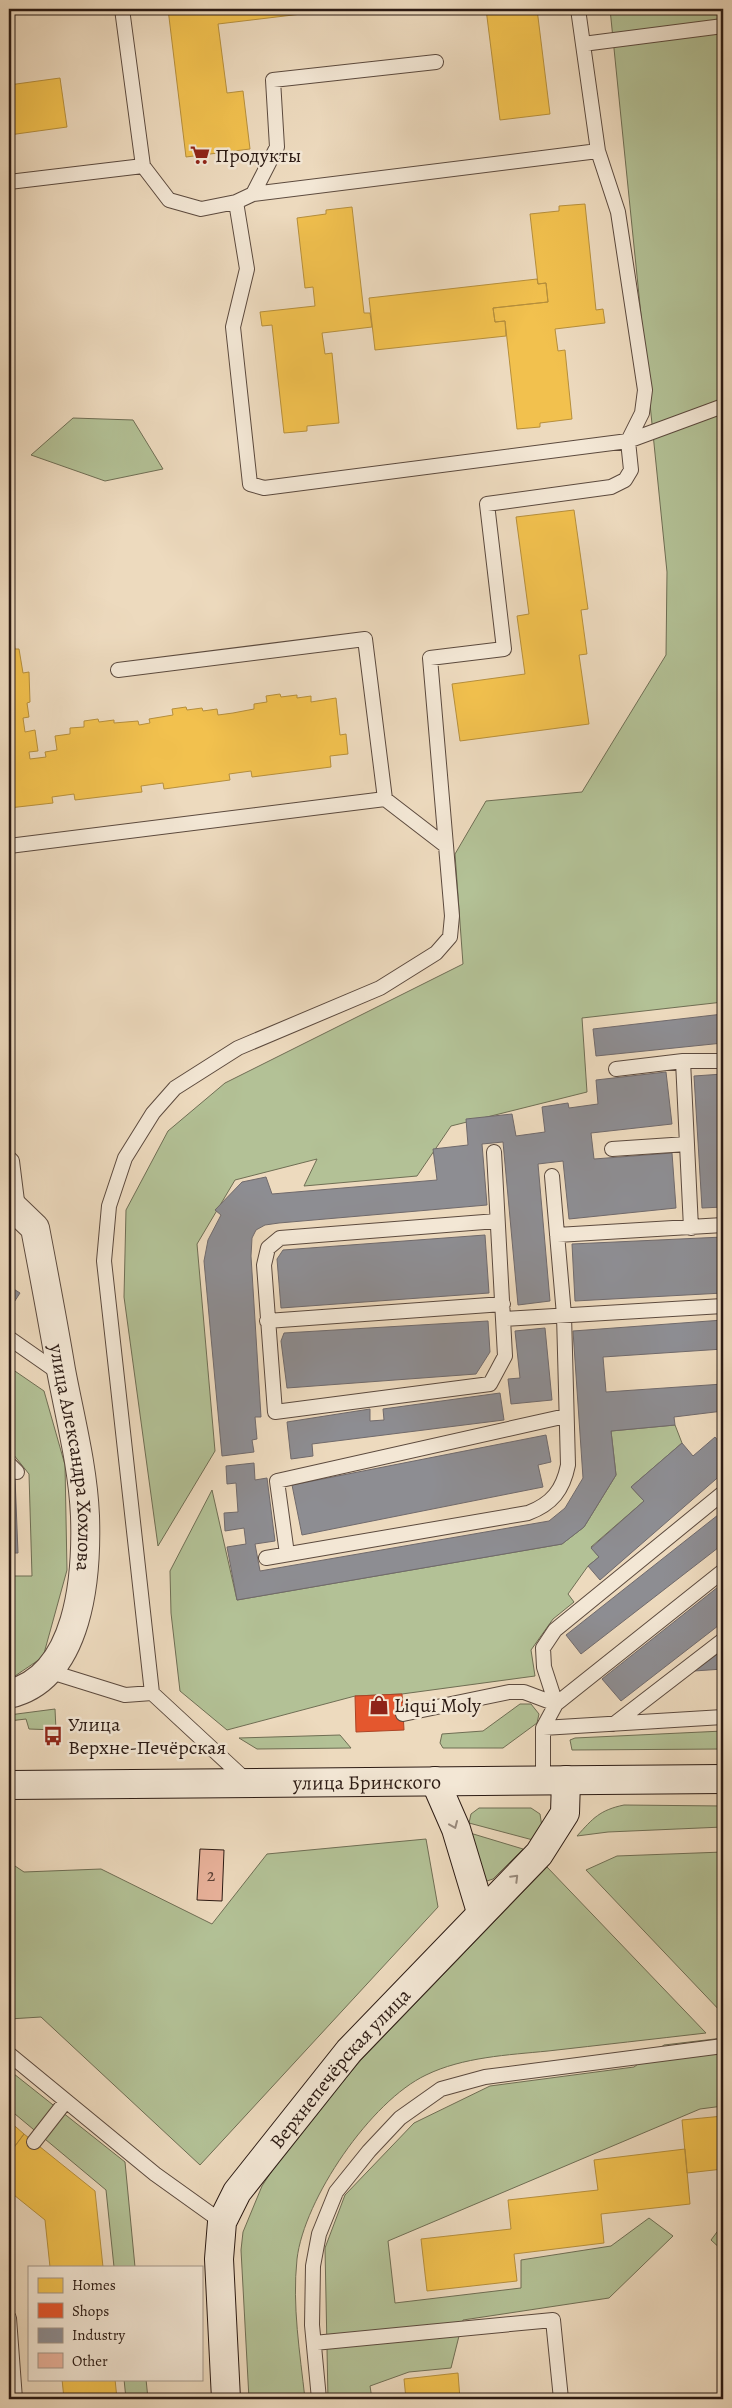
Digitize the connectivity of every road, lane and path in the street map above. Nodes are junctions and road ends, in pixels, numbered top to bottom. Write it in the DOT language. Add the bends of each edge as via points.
graph roads {
  1 [pos="122,9"];
  2 [pos="578,9"];
  3 [pos="723,26"];
  4 [pos="583,44"];
  5 [pos="436,62"];
  6 [pos="598,151"];
  7 [pos="143,166"];
  8 [pos="9,182"];
  9 [pos="253,194"];
  10 [pos="236,202"];
  11 [pos="723,406"];
  12 [pos="628,441"];
  13 [pos="118,670"];
  14 [pos="385,799"];
  15 [pos="9,846"];
  16 [pos="446,846"];
  17 [pos="683,1061"];
  18 [pos="723,1061"];
  19 [pos="616,1069"];
  20 [pos="687,1144"];
  21 [pos="612,1149"];
  22 [pos="494,1152"];
  23 [pos="9,1158"];
  24 [pos="552,1176"];
  25 [pos="14,1207"];
  26 [pos="497,1221"];
  27 [pos="723,1225"];
  28 [pos="691,1228"];
  29 [pos="557,1235"];
  30 [pos="503,1304"];
  31 [pos="723,1306"];
  32 [pos="564,1315"];
  33 [pos="503,1319"];
  34 [pos="267,1321"];
  35 [pos="9,1338"];
  36 [pos="62,1375"];
  37 [pos="566,1416"];
  38 [pos="723,1493"];
  39 [pos="287,1554"];
  40 [pos="266,1558"];
  41 [pos="723,1571"];
  42 [pos="723,1640"];
  43 [pos="48,1671"];
  44 [pos="152,1693"];
  45 [pos="9,1694"];
  46 [pos="556,1704"];
  47 [pos="403,1714"];
  48 [pos="723,1717"];
  49 [pos="614,1724"];
  50 [pos="542,1728"];
  51 [pos="723,1779"];
  52 [pos="555,1780"];
  53 [pos="435,1781"];
  54 [pos="248,1783"];
  55 [pos="9,1785"];
  56 [pos="480,1912"];
  57 [pos="723,2046"];
  58 [pos="9,2054"];
  59 [pos="66,2101"];
  60 [pos="34,2142"];
  61 [pos="222,2222"];
  62 [pos="9,2318"];
  63 [pos="314,2343"];
  64 [pos="16,2399"];
  65 [pos="226,2399"];
  66 [pos="319,2399"];
  67 [pos="561,2399"];
  1 -- 7 [label="lane"];
  2 -- 4 [label="lane"];
  3 -- 4 [label="lane"];
  4 -- 6 [label="lane"];
  5 -- 9 [label="lane" via="273,80 277,147"];
  6 -- 9 [label="lane"];
  6 -- 12 [label="lane" via="618,212 645,390 642,413"];
  7 -- 8 [label="lane"];
  7 -- 10 [label="lane" via="169,200 201,209"];
  9 -- 10 [label="lane"];
  10 -- 12 [label="lane" via="247,269 233,327 250,484 264,488"];
  11 -- 12 [label="lane"];
  12 -- 16 [label="lane" via="631,470 625,480 611,487 487,504 504,649 430,658"];
  13 -- 14 [label="lane" via="365,639"];
  14 -- 15 [label="lane"];
  14 -- 16 [label="lane"];
  16 -- 44 [label="lane" via="452,916 450,937 436,954 380,988 238,1048 175,1088 153,1112 125,1158 109,1206 104,1261"];
  17 -- 18 [label="lane"];
  17 -- 19 [label="lane"];
  17 -- 20 [label="lane"];
  20 -- 21 [label="lane"];
  20 -- 28 [label="lane"];
  22 -- 26 [label="lane"];
  23 -- 25 [label="lane" via="12,1161"];
  24 -- 29 [label="lane"];
  25 -- 36 [label="street, улица Александра Хохлова" via="35,1228"];
  26 -- 30 [label="lane"];
  26 -- 34 [label="lane" via="280,1238 268,1248 264,1265"];
  27 -- 28 [label="lane"];
  28 -- 29 [label="lane"];
  29 -- 32 [label="lane"];
  30 -- 33 [label="lane"];
  30 -- 34 [label="lane"];
  31 -- 32 [label="lane"];
  32 -- 33 [label="lane"];
  32 -- 37 [label="lane"];
  33 -- 34 [label="lane" via="505,1356 490,1384 275,1412"];
  35 -- 36 [label="lane"];
  36 -- 43 [label="street, улица Александра Хохлова" via="85,1515 84,1566 80,1599 67,1645"];
  37 -- 39 [label="lane" via="568,1465 565,1483 544,1507 528,1513"];
  37 -- 39 [label="lane" via="277,1481"];
  38 -- 46 [label="lane" via="555,1630 543,1648 544,1667"];
  39 -- 40 [label="lane"];
  41 -- 46 [label="lane"];
  42 -- 49 [label="lane"];
  43 -- 44 [label="lane" via="125,1695"];
  43 -- 45 [label="street, улица Александра Хохлова" via="20,1691"];
  44 -- 54 [label="lane"];
  46 -- 47 [label="lane" via="524,1692 509,1692"];
  46 -- 50 [label="lane"];
  48 -- 49 [label="lane"];
  49 -- 50 [label="lane"];
  50 -- 52 [label="lane"];
  51 -- 52 [label="street, улица Бринского"];
  52 -- 53 [label="street, улица Бринского"];
  56 -- 52 [label="street, Верхнепечёрская улица, one-way" via="538,1854 565,1813"];
  53 -- 54 [label="street, улица Бринского"];
  53 -- 56 [label="street, one-way" via="456,1829"];
  54 -- 55 [label="street, улица Бринского"];
  56 -- 61 [label="street, Верхнепечёрская улица" via="349,2051 237,2192"];
  57 -- 63 [label="lane" via="485,2077 441,2089 400,2118 336,2192 319,2234 312,2266"];
  58 -- 59 [label="lane"];
  59 -- 60 [label="lane"];
  59 -- 61 [label="lane" via="155,2174"];
  61 -- 65 [label="street, Верхнепечёрская улица" via="219,2259"];
  62 -- 64 [label="lane"];
  63 -- 66 [label="lane"];
  63 -- 67 [label="lane" via="553,2320"];
}
